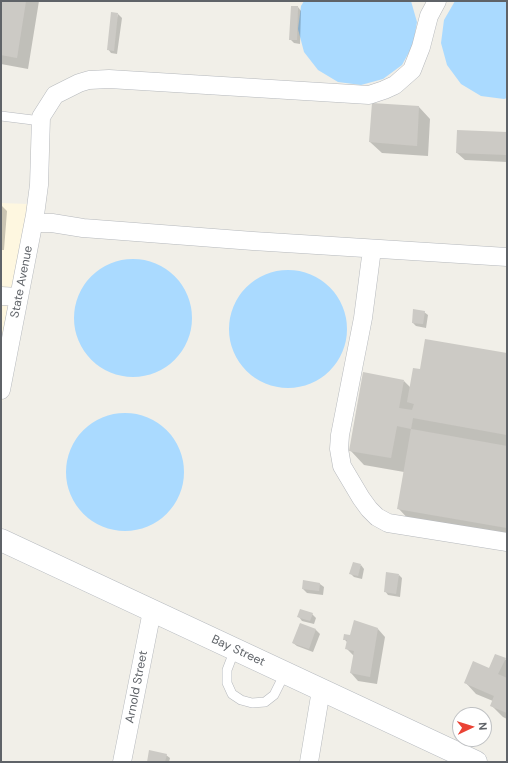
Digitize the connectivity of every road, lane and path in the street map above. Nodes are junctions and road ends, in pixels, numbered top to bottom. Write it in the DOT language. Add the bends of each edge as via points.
graph roads {
  1 [pos="437,1"];
  2 [pos="1,116"];
  3 [pos="41,121"];
  4 [pos="34,223"];
  5 [pos="372,249"];
  6 [pos="507,257"];
  7 [pos="10,296"];
  8 [pos="1,390"];
  9 [pos="1,540"];
  10 [pos="507,542"];
  11 [pos="152,611"];
  12 [pos="235,649"];
  13 [pos="285,673"];
  14 [pos="321,690"];
  15 [pos="122,762"];
  16 [pos="309,762"];
  17 [pos="476,762"];
  1 -- 3 [label="street" via="429,16 412,70 395,85 369,95 109,79 89,80 55,95"];
  2 -- 3 [label="lane"];
  3 -- 4 [label="street, State Avenue" via="40,173"];
  4 -- 5 [label="street"];
  4 -- 7 [label="street, State Avenue"];
  5 -- 6 [label="street"];
  5 -- 10 [label="street" via="364,311 340,435 342,466 369,509 388,523"];
  7 -- 8 [label="street, State Avenue"];
  9 -- 11 [label="main road, Bay Street"];
  11 -- 12 [label="main road, Bay Street"];
  11 -- 15 [label="street, Arnold Street"];
  12 -- 13 [label="main road, Bay Street"];
  12 -- 13 [label="lane" via="227,670 227,683 232,694 241,700 252,703 265,702 274,695"];
  13 -- 14 [label="main road, Bay Street"];
  14 -- 16 [label="street"];
  14 -- 17 [label="main road, Bay Street"];
}
